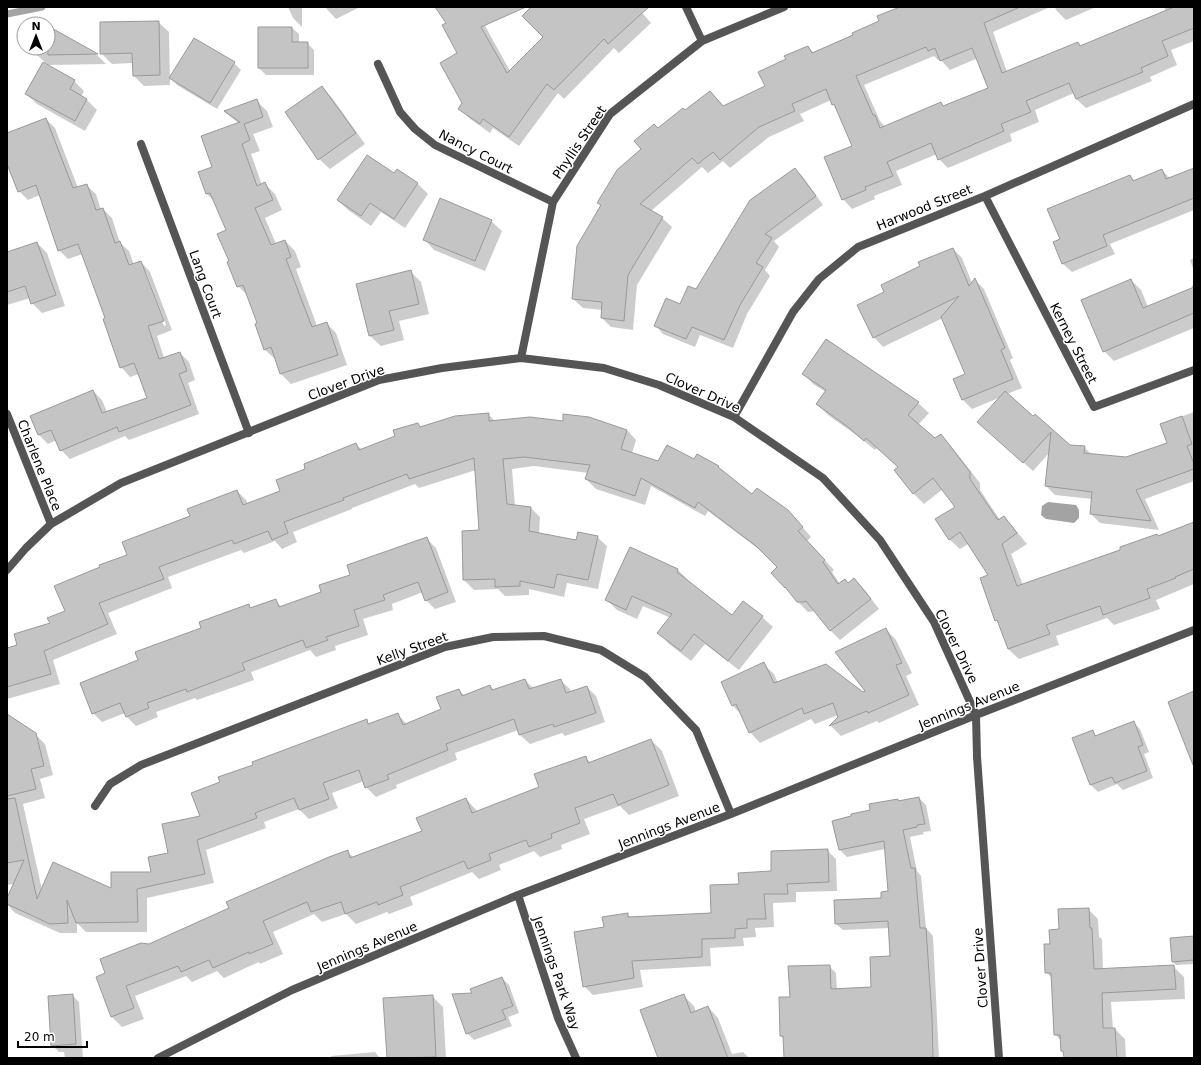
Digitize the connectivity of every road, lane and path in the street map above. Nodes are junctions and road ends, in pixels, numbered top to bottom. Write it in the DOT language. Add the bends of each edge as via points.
graph roads {
  1 [pos="686,7"];
  2 [pos="784,7"];
  3 [pos="702,42"];
  4 [pos="378,64"];
  5 [pos="1194,104"];
  6 [pos="141,144"];
  7 [pos="985,196"];
  8 [pos="553,202"];
  9 [pos="522,358"];
  10 [pos="1194,370"];
  11 [pos="7,414"];
  12 [pos="734,417"];
  13 [pos="249,433"];
  14 [pos="51,524"];
  15 [pos="7,570"];
  16 [pos="1194,630"];
  17 [pos="976,715"];
  18 [pos="95,806"];
  19 [pos="732,814"];
  20 [pos="518,895"];
  21 [pos="158,1058"];
  22 [pos="576,1058"];
  23 [pos="999,1058"];
  1 -- 3 [label="street"];
  2 -- 3 [label="street, Phyllis Street"];
  3 -- 8 [label="street, Phyllis Street" via="610,114"];
  4 -- 8 [label="street, Nancy Court" via="400,112 435,146"];
  5 -- 7 [label="street, Harwood Street"];
  6 -- 13 [label="street, Lang Court"];
  7 -- 10 [label="street, Kerney Street" via="1094,407"];
  7 -- 12 [label="street, Harwood Street" via="858,247 819,279 794,312"];
  8 -- 9 [label="street, Phyllis Street"];
  9 -- 12 [label="street, Clover Drive" via="604,368 659,385"];
  9 -- 13 [label="street, Clover Drive" via="442,368 379,380"];
  11 -- 14 [label="street, Charlene Place"];
  12 -- 17 [label="street, Clover Drive" via="823,478 880,540 934,622"];
  13 -- 14 [label="street, Clover Drive" via="121,483"];
  14 -- 15 [label="street, Clover Drive"];
  16 -- 17 [label="street, Jennings Avenue"];
  17 -- 19 [label="street, Jennings Avenue"];
  17 -- 23 [label="street, Clover Drive"];
  18 -- 19 [label="street, Kelly Street" via="110,784 141,765 437,650 493,637 544,636 601,650 645,677 696,730"];
  19 -- 20 [label="street, Jennings Avenue"];
  20 -- 21 [label="street, Jennings Avenue" via="292,990"];
  20 -- 22 [label="street, Jennings Park Way" via="558,1018"];
}
